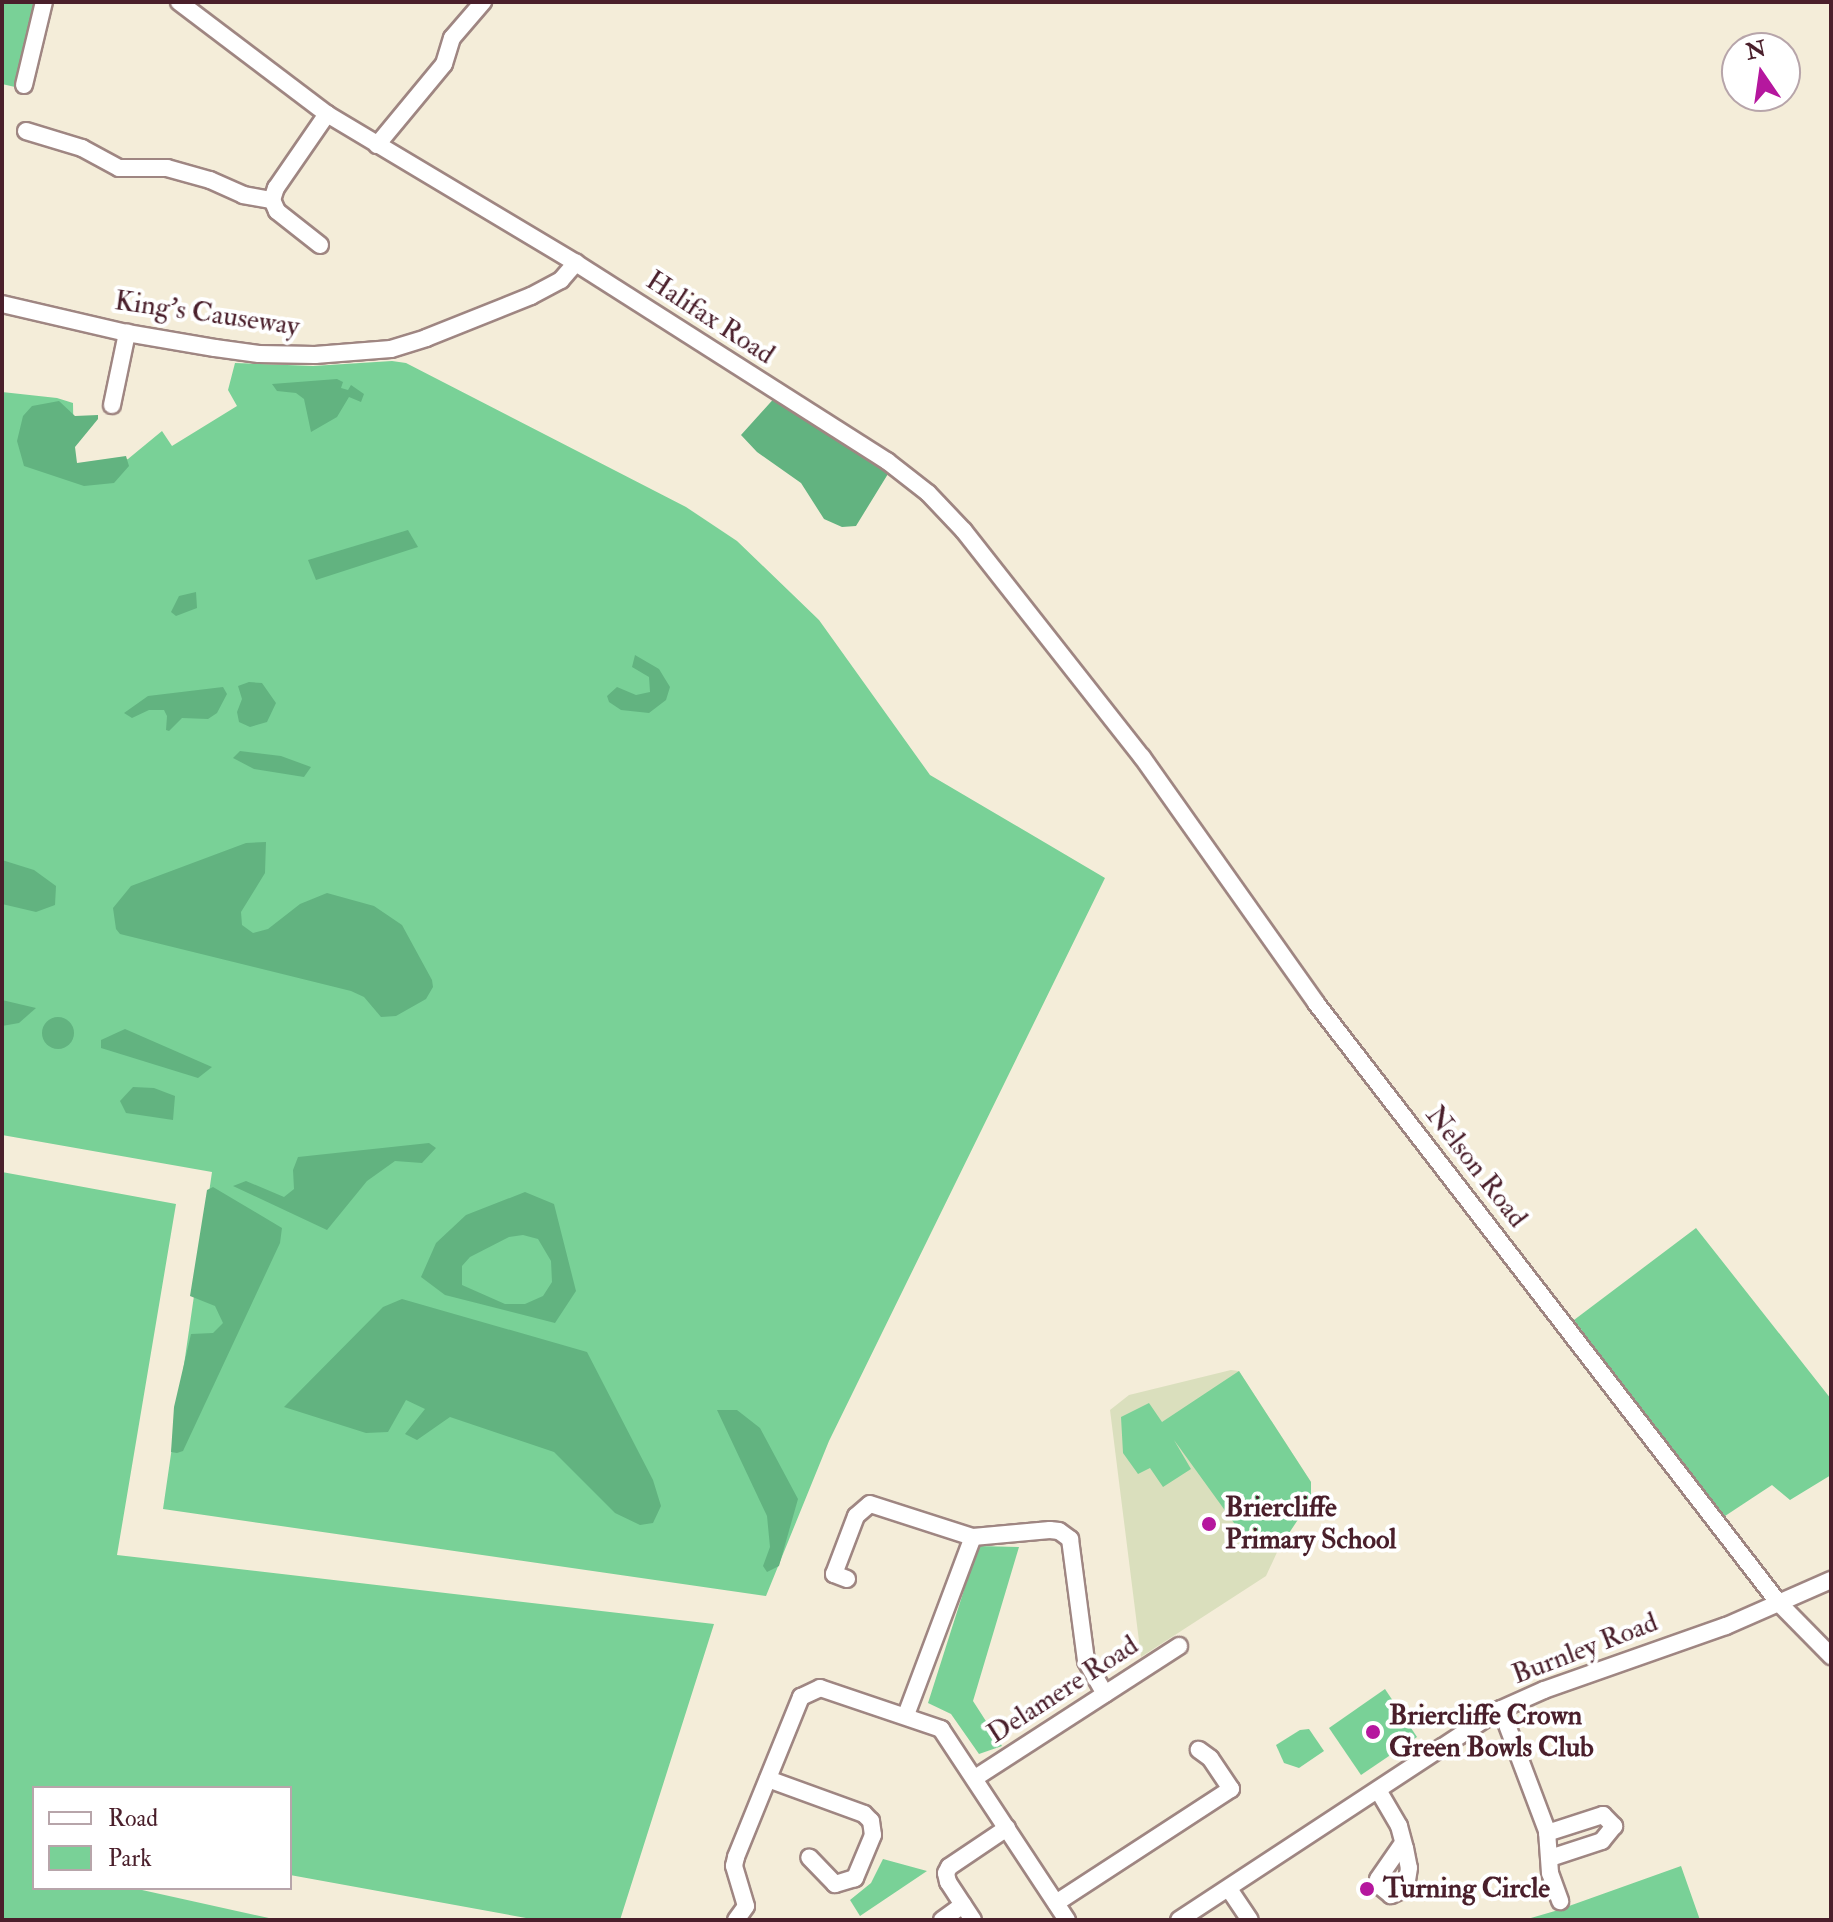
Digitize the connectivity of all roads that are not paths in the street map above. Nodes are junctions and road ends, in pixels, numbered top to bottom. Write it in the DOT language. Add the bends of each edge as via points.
graph roads {
  1 [pos="44,2"];
  2 [pos="179,2"];
  3 [pos="483,2"];
  4 [pos="24,85"];
  5 [pos="327,114"];
  6 [pos="26,131"];
  7 [pos="377,145"];
  8 [pos="272,200"];
  9 [pos="320,245"];
  10 [pos="576,263"];
  11 [pos="2,304"];
  12 [pos="127,333"];
  13 [pos="112,405"];
  14 [pos="1142,757"];
  15 [pos="973,1537"];
  16 [pos="835,1575"];
  17 [pos="1831,1580"];
  18 [pos="1778,1602"];
  19 [pos="1179,1646"];
  20 [pos="1831,1656"];
  21 [pos="1105,1694"];
  22 [pos="1501,1709"];
  23 [pos="906,1715"];
  24 [pos="1199,1750"];
  25 [pos="975,1778"];
  26 [pos="768,1779"];
  27 [pos="1378,1790"];
  28 [pos="1007,1828"];
  29 [pos="1547,1833"];
  30 [pos="1403,1843"];
  31 [pos="809,1857"];
  32 [pos="1550,1858"];
  33 [pos="1229,1889"];
  34 [pos="1560,1901"];
  35 [pos="1056,1903"];
  36 [pos="963,1905"];
  37 [pos="736,1920"];
  38 [pos="942,1920"];
  39 [pos="973,1920"];
  40 [pos="1067,1920"];
  41 [pos="1179,1920"];
  42 [pos="1250,1920"];
  1 -- 4 [label="street"];
  2 -- 5 [label="street, Halifax Road"];
  3 -- 7 [label="street" via="452,38 444,64"];
  5 -- 7 [label="street, Halifax Road"];
  5 -- 8 [label="street"];
  6 -- 8 [label="street" via="82,148 119,168 167,168"];
  7 -- 10 [label="street, Halifax Road"];
  8 -- 9 [label="street" via="277,211"];
  10 -- 12 [label="street, King's Causeway" via="561,280 531,296 391,349 259,354"];
  10 -- 14 [label="street, Halifax Road" via="887,461 928,493 964,531"];
  11 -- 12 [label="street, King's Causeway"];
  12 -- 13 [label="street"];
  14 -- 18 [label="street, Nelson Road" via="1316,1003"];
  15 -- 16 [label="street" via="870,1504 856,1516"];
  15 -- 21 [label="street" via="1050,1530 1070,1539 1086,1661"];
  15 -- 23 [label="street"];
  17 -- 18 [label="street"];
  18 -- 20 [label="street, Nelson Road"];
  18 -- 22 [label="street, Burnley Road"];
  19 -- 21 [label="street, Delamere Road"];
  21 -- 25 [label="street, Delamere Road"];
  22 -- 27 [label="street, Burnley Road"];
  22 -- 29 [label="street"];
  23 -- 25 [label="street" via="941,1729"];
  23 -- 26 [label="street" via="813,1689 801,1697"];
  24 -- 35 [label="street" via="1231,1789"];
  25 -- 28 [label="street"];
  26 -- 31 [label="street" via="871,1821 873,1835 861,1871 844,1884 827,1879"];
  26 -- 37 [label="street" via="734,1866 746,1906"];
  27 -- 30 [label="street"];
  27 -- 33 [label="street, Burnley Road"];
  28 -- 35 [label="street"];
  28 -- 36 [label="street" via="949,1867 948,1882"];
  29 -- 32 [label="street"];
  29 -- 32 [label="street" via="1603,1815 1614,1826 1602,1841"];
  32 -- 34 [label="street"];
  33 -- 41 [label="street, Burnley Road"];
  33 -- 42 [label="street"];
  35 -- 40 [label="street"];
  36 -- 38 [label="street"];
  36 -- 39 [label="street"];
}
